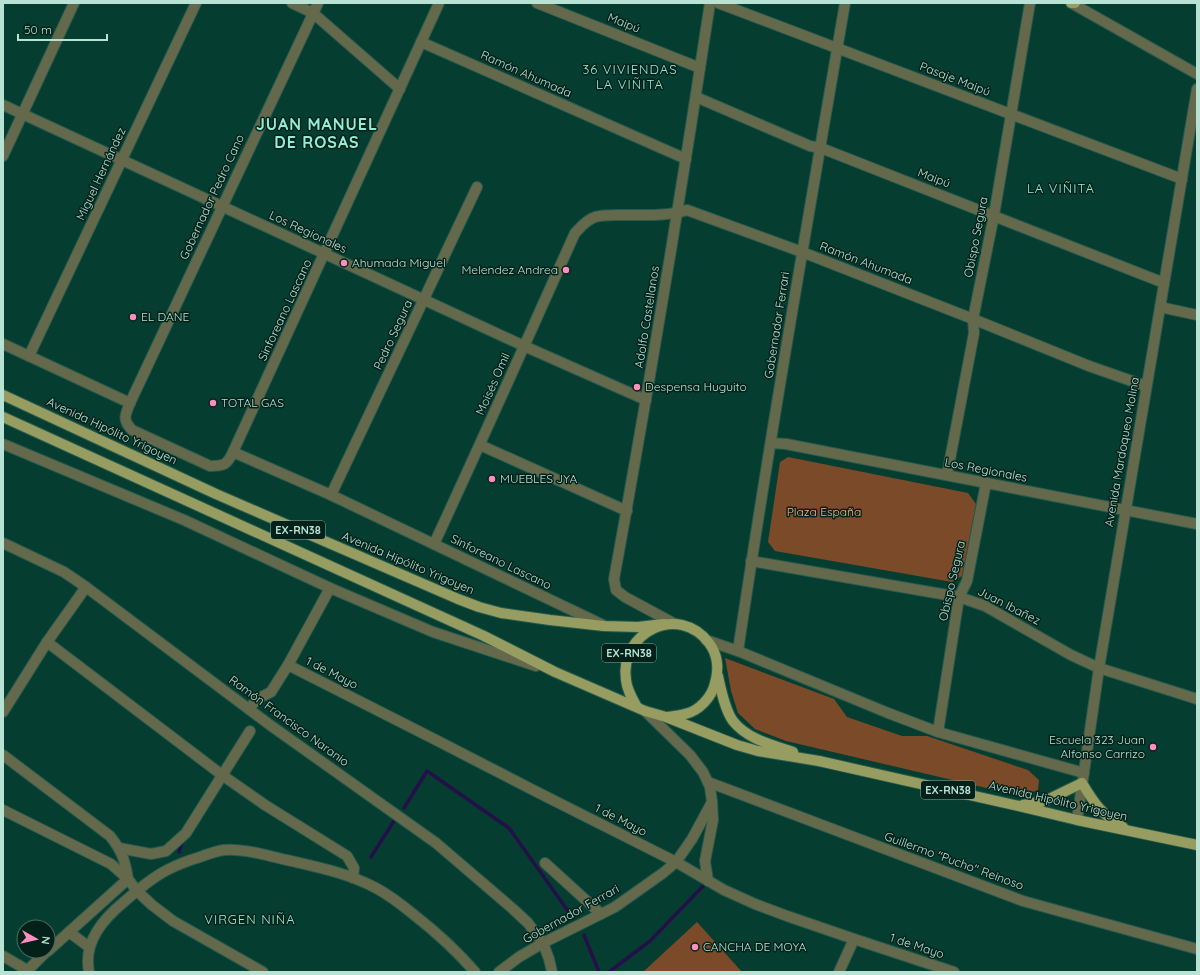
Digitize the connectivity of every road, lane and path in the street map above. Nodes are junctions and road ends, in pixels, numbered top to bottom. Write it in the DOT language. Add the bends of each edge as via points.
graph roads {
  1 [pos="74,3"];
  2 [pos="196,3"];
  3 [pos="292,3"];
  4 [pos="318,3"];
  5 [pos="439,3"];
  6 [pos="537,3"];
  7 [pos="710,3"];
  8 [pos="718,3"];
  9 [pos="845,3"];
  10 [pos="1030,3"];
  11 [pos="1073,3"];
  12 [pos="313,13"];
  13 [pos="421,42"];
  14 [pos="837,49"];
  15 [pos="700,68"];
  16 [pos="1197,74"];
  17 [pos="400,89"];
  18 [pos="1197,90"];
  19 [pos="696,97"];
  20 [pos="3,105"];
  21 [pos="22,114"];
  22 [pos="1011,114"];
  23 [pos="820,148"];
  24 [pos="3,156"];
  25 [pos="686,159"];
  26 [pos="122,160"];
  27 [pos="1182,179"];
  28 [pos="477,187"];
  29 [pos="222,206"];
  30 [pos="677,213"];
  31 [pos="994,215"];
  32 [pos="575,233"];
  33 [pos="802,252"];
  34 [pos="324,254"];
  35 [pos="1164,282"];
  36 [pos="424,300"];
  37 [pos="1160,307"];
  38 [pos="1197,315"];
  39 [pos="973,319"];
  40 [pos="3,344"];
  41 [pos="524,346"];
  42 [pos="29,356"];
  43 [pos="1146,386"];
  44 [pos="3,396"];
  45 [pos="646,400"];
  46 [pos="130,403"];
  47 [pos="3,418"];
  48 [pos="3,444"];
  49 [pos="771,444"];
  50 [pos="480,445"];
  51 [pos="234,452"];
  52 [pos="947,475"];
  53 [pos="986,483"];
  54 [pos="331,495"];
  55 [pos="1125,510"];
  56 [pos="627,511"];
  57 [pos="1197,524"];
  58 [pos="3,543"];
  59 [pos="434,544"];
  60 [pos="751,561"];
  61 [pos="86,587"];
  62 [pos="330,588"];
  63 [pos="959,597"];
  64 [pos="664,624"];
  65 [pos="676,624"];
  66 [pos="604,626"];
  67 [pos="706,640"];
  68 [pos="47,642"];
  69 [pos="738,651"];
  70 [pos="288,665"];
  71 [pos="1099,668"];
  72 [pos="555,672"];
  73 [pos="718,675"];
  74 [pos="1197,698"];
  75 [pos="4,707"];
  76 [pos="249,709"];
  77 [pos="641,709"];
  78 [pos="666,717"];
  79 [pos="250,731"];
  80 [pos="938,732"];
  81 [pos="3,755"];
  82 [pos="819,761"];
  83 [pos="222,776"];
  84 [pos="1083,778"];
  85 [pos="708,782"];
  86 [pos="712,802"];
  87 [pos="1019,806"];
  88 [pos="3,810"];
  89 [pos="1077,820"];
  90 [pos="1132,831"];
  91 [pos="1197,845"];
  92 [pos="119,848"];
  93 [pos="676,862"];
  94 [pos="545,863"];
  95 [pos="353,878"];
  96 [pos="128,879"];
  97 [pos="708,881"];
  98 [pos="137,891"];
  99 [pos="601,914"];
  100 [pos="68,932"];
  101 [pos="854,940"];
  102 [pos="56,943"];
  103 [pos="543,943"];
  104 [pos="89,947"];
  105 [pos="1197,949"];
  106 [pos="3,956"];
  107 [pos="40,959"];
  108 [pos="27,971"];
  109 [pos="89,972"];
  110 [pos="263,972"];
  111 [pos="476,972"];
  112 [pos="499,972"];
  113 [pos="552,972"];
  114 [pos="839,972"];
  115 [pos="954,972"];
  1 -- 21 [label="street"];
  2 -- 26 [label="street, Miguel Hernández"];
  3 -- 12 [label="street"];
  4 -- 12 [label="street, Gobernador Pedro Cano"];
  5 -- 13 [label="street, Sinforeano Lascano"];
  6 -- 15 [label="street, Maipú"];
  7 -- 15 [label="street, Adolfo Castellanos"];
  8 -- 14 [label="street, Pasaje Maipú"];
  9 -- 14 [label="street, Gobernador Ferrari"];
  10 -- 22 [label="street, Obispo Segura"];
  11 -- 16 [label="street"];
  12 -- 17 [label="street"];
  12 -- 29 [label="street, Gobernador Pedro Cano"];
  13 -- 17 [label="street, Sinforeano Lascano"];
  13 -- 25 [label="street, Ramón Ahumada"];
  14 -- 22 [label="street, Pasaje Maipú"];
  14 -- 23 [label="street, Gobernador Ferrari"];
  15 -- 19 [label="street, Adolfo Castellanos"];
  17 -- 34 [label="street, Sinforeano Lascano"];
  18 -- 27 [label="street, Avenida Mardoqueo Molina"];
  19 -- 23 [label="street, Maipú"];
  19 -- 25 [label="street, Adolfo Castellanos"];
  20 -- 21 [label="street, Los Regionales"];
  21 -- 24 [label="street"];
  21 -- 26 [label="street, Los Regionales"];
  22 -- 27 [label="street, Pasaje Maipú"];
  22 -- 31 [label="street, Obispo Segura"];
  23 -- 31 [label="street, Maipú"];
  23 -- 33 [label="street, Gobernador Ferrari"];
  25 -- 30 [label="street, Adolfo Castellanos"];
  26 -- 29 [label="street, Los Regionales"];
  26 -- 42 [label="street, Miguel Hernández"];
  27 -- 35 [label="street, Avenida Mardoqueo Molina"];
  28 -- 36 [label="street, Pedro Segura"];
  29 -- 34 [label="street, Los Regionales"];
  29 -- 46 [label="street, Gobernador Pedro Cano"];
  30 -- 32 [label="street, Ramón Ahumada" via="595,217 585,222"];
  30 -- 33 [label="street, Ramón Ahumada" via="688,210"];
  30 -- 45 [label="street, Adolfo Castellanos"];
  31 -- 35 [label="street, Maipú"];
  31 -- 39 [label="street, Obispo Segura"];
  32 -- 41 [label="street, Moisés Omil"];
  33 -- 39 [label="street, Ramón Ahumada"];
  33 -- 49 [label="street, Gobernador Ferrari"];
  34 -- 36 [label="street, Los Regionales"];
  34 -- 51 [label="street, Sinforeano Lascano"];
  35 -- 37 [label="street, Avenida Mardoqueo Molina"];
  36 -- 41 [label="street, Los Regionales"];
  36 -- 54 [label="street, Pedro Segura"];
  37 -- 38 [label="street"];
  37 -- 43 [label="street, Avenida Mardoqueo Molina"];
  39 -- 43 [label="street, Ramón Ahumada"];
  39 -- 52 [label="street, Obispo Segura" via="974,334"];
  40 -- 42 [label="street"];
  41 -- 45 [label="street, Los Regionales"];
  41 -- 50 [label="street, Moisés Omil"];
  42 -- 46 [label="street"];
  43 -- 55 [label="street, Avenida Mardoqueo Molina"];
  44 -- 66 [label="main road, Avenida Hipólito Yrigoyen / EX-RN38" via="216,494 458,599 501,613"];
  45 -- 56 [label="street, Adolfo Castellanos"];
  46 -- 51 [label="street, Sinforeano Lascano" via="125,415 126,423 132,430 210,466 221,466 228,462"];
  47 -- 72 [label="main road, EX-RN38" via="484,636"];
  48 -- 62 [label="street" via="184,520"];
  49 -- 52 [label="street, Los Regionales" via="786,444"];
  49 -- 60 [label="street, Gobernador Ferrari"];
  50 -- 56 [label="street"];
  50 -- 59 [label="street, Moisés Omil"];
  51 -- 54 [label="street, Sinforeano Lascano"];
  52 -- 53 [label="street, Los Regionales"];
  53 -- 55 [label="street, Los Regionales"];
  53 -- 63 [label="street, Obispo Segura" via="967,581"];
  54 -- 59 [label="street, Sinforeano Lascano"];
  55 -- 57 [label="street, Los Regionales"];
  55 -- 71 [label="street, Avenida Mardoqueo Molina"];
  56 -- 65 [label="street, Adolfo Castellanos" via="614,579 616,590"];
  58 -- 61 [label="street, Ramón Francisco Naranio" via="64,572"];
  59 -- 66 [label="street, Sinforeano Lascano"];
  60 -- 63 [label="street, Juan Ibañez"];
  60 -- 69 [label="street, Gobernador Ferrari"];
  61 -- 68 [label="street"];
  61 -- 76 [label="street, Ramón Francisco Naranio"];
  62 -- 70 [label="street"];
  62 -- 72 [label="street" via="433,632"];
  63 -- 71 [label="street, Juan Ibañez" via="984,606 1071,656"];
  63 -- 80 [label="street, Obispo Segura"];
  64 -- 65 [label="main road, EX-RN38"];
  64 -- 66 [label="main road, Avenida Hipólito Yrigoyen / EX-RN38" via="638,627"];
  64 -- 77 [label="main road, EX-RN38" via="650,629 639,638 630,650 626,664 629,693"];
  65 -- 67 [label="main road, EX-RN38" via="692,629"];
  67 -- 69 [label="street"];
  67 -- 73 [label="main road, EX-RN38" via="717,660"];
  68 -- 75 [label="street"];
  68 -- 83 [label="street"];
  69 -- 80 [label="street"];
  70 -- 76 [label="street" via="271,692 257,699"];
  70 -- 93 [label="street, 1 de Mayo"];
  71 -- 74 [label="street, Juan Ibañez"];
  71 -- 84 [label="street, Avenida Mardoqueo Molina"];
  72 -- 77 [label="main road, EX-RN38"];
  73 -- 78 [label="main road, EX-RN38" via="708,699 698,708 686,714"];
  73 -- 82 [label="main road, Avenida Hipólito Yrigoyen / EX-RN38" via="723,698 732,720 744,732 761,741"];
  76 -- 103 [label="street, Ramón Francisco Naranio" via="436,843 528,923"];
  77 -- 78 [label="main road, EX-RN38"];
  77 -- 85 [label="street" via="690,755"];
  78 -- 82 [label="main road, Avenida Hipólito Yrigoyen / EX-RN38" via="737,745"];
  79 -- 83 [label="street"];
  80 -- 84 [label="street"];
  81 -- 92 [label="street" via="110,836"];
  82 -- 87 [label="main road, Avenida Hipólito Yrigoyen / EX-RN38"];
  83 -- 92 [label="street" via="186,833 166,851 151,854"];
  83 -- 95 [label="street" via="347,856 354,868"];
  84 -- 87 [label="main road" via="1045,801"];
  84 -- 89 [label="street, Avenida Mardoqueo Molina"];
  84 -- 90 [label="main road" via="1095,804 1111,820"];
  85 -- 86 [label="street"];
  85 -- 105 [label="street, Guillermo \"Pucho\" Reinoso" via="1023,901"];
  86 -- 93 [label="street, Gobernador Ferrari"];
  86 -- 97 [label="street" via="713,820 705,861"];
  87 -- 89 [label="main road, Avenida Hipólito Yrigoyen / EX-RN38"];
  88 -- 96 [label="street" via="111,864"];
  89 -- 90 [label="main road, Avenida Hipólito Yrigoyen / EX-RN38"];
  90 -- 91 [label="main road, Avenida Hipólito Yrigoyen / EX-RN38"];
  92 -- 96 [label="street"];
  93 -- 97 [label="street, 1 de Mayo"];
  93 -- 99 [label="street, Gobernador Ferrari" via="615,907"];
  94 -- 99 [label="street"];
  95 -- 98 [label="street" via="277,858 224,850 169,869"];
  95 -- 111 [label="street" via="377,888 402,905 463,957"];
  96 -- 98 [label="street"];
  96 -- 100 [label="street"];
  97 -- 101 [label="street, 1 de Mayo" via="755,904"];
  98 -- 104 [label="street" via="111,912 98,928"];
  98 -- 110 [label="street" via="173,921"];
  99 -- 103 [label="street, Gobernador Ferrari"];
  100 -- 102 [label="street"];
  100 -- 104 [label="street"];
  101 -- 114 [label="street"];
  101 -- 115 [label="street, 1 de Mayo"];
  103 -- 112 [label="street, Gobernador Ferrari"];
  103 -- 113 [label="street, Ramón Francisco Naranio"];
  104 -- 109 [label="street"];
  106 -- 108 [label="street"];
  107 -- 108 [label="street"];
}
